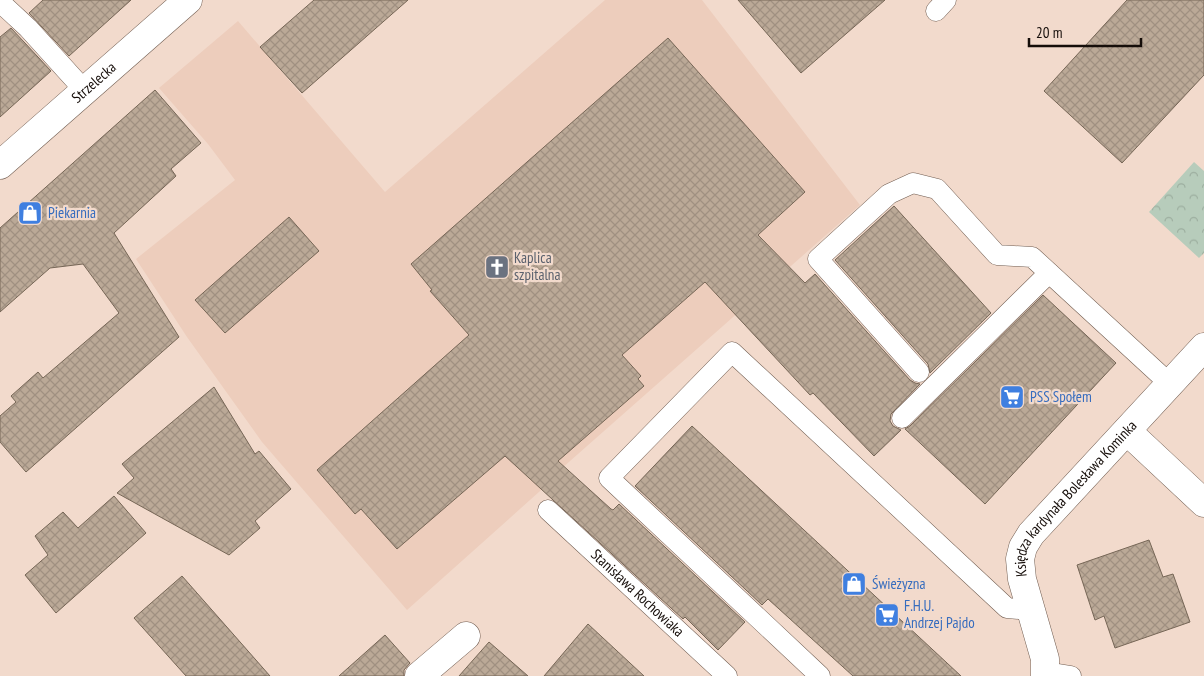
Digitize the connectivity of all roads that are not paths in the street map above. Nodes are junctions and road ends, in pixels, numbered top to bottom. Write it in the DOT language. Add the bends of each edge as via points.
graph roads {
  1 [pos="188,0"];
  2 [pos="0,2"];
  3 [pos="85,91"];
  4 [pos="0,165"];
  5 [pos="1049,273"];
  6 [pos="1204,347"];
  7 [pos="919,372"];
  8 [pos="1170,384"];
  9 [pos="902,418"];
  10 [pos="1127,430"];
  11 [pos="1204,503"];
  12 [pos="548,510"];
  13 [pos="1031,610"];
  14 [pos="466,636"];
  15 [pos="1054,675"];
  16 [pos="420,676"];
  17 [pos="727,676"];
  18 [pos="820,676"];
  1 -- 3 [label="street, Strzelecka"];
  2 -- 3 [label="lane"];
  3 -- 4 [label="street, Strzelecka"];
  5 -- 7 [label="lane" via="1032,258 997,255 937,189 913,183 889,194 818,259"];
  5 -- 8 [label="lane"];
  5 -- 9 [label="lane"];
  6 -- 8 [label="street, Księdza kardynała Bolesława Kominka"];
  8 -- 10 [label="street, Księdza kardynała Bolesława Kominka"];
  10 -- 11 [label="street"];
  10 -- 13 [label="street, Księdza kardynała Bolesława Kominka" via="1031,534 1023,548 1020,559 1022,579"];
  12 -- 17 [label="lane, Stanisława Rochowiaka"];
  13 -- 15 [label="street, Księdza kardynała Bolesława Kominka" via="1045,659"];
  13 -- 18 [label="lane" via="1007,608 732,352 609,478"];
  14 -- 16 [label="street"];
}
